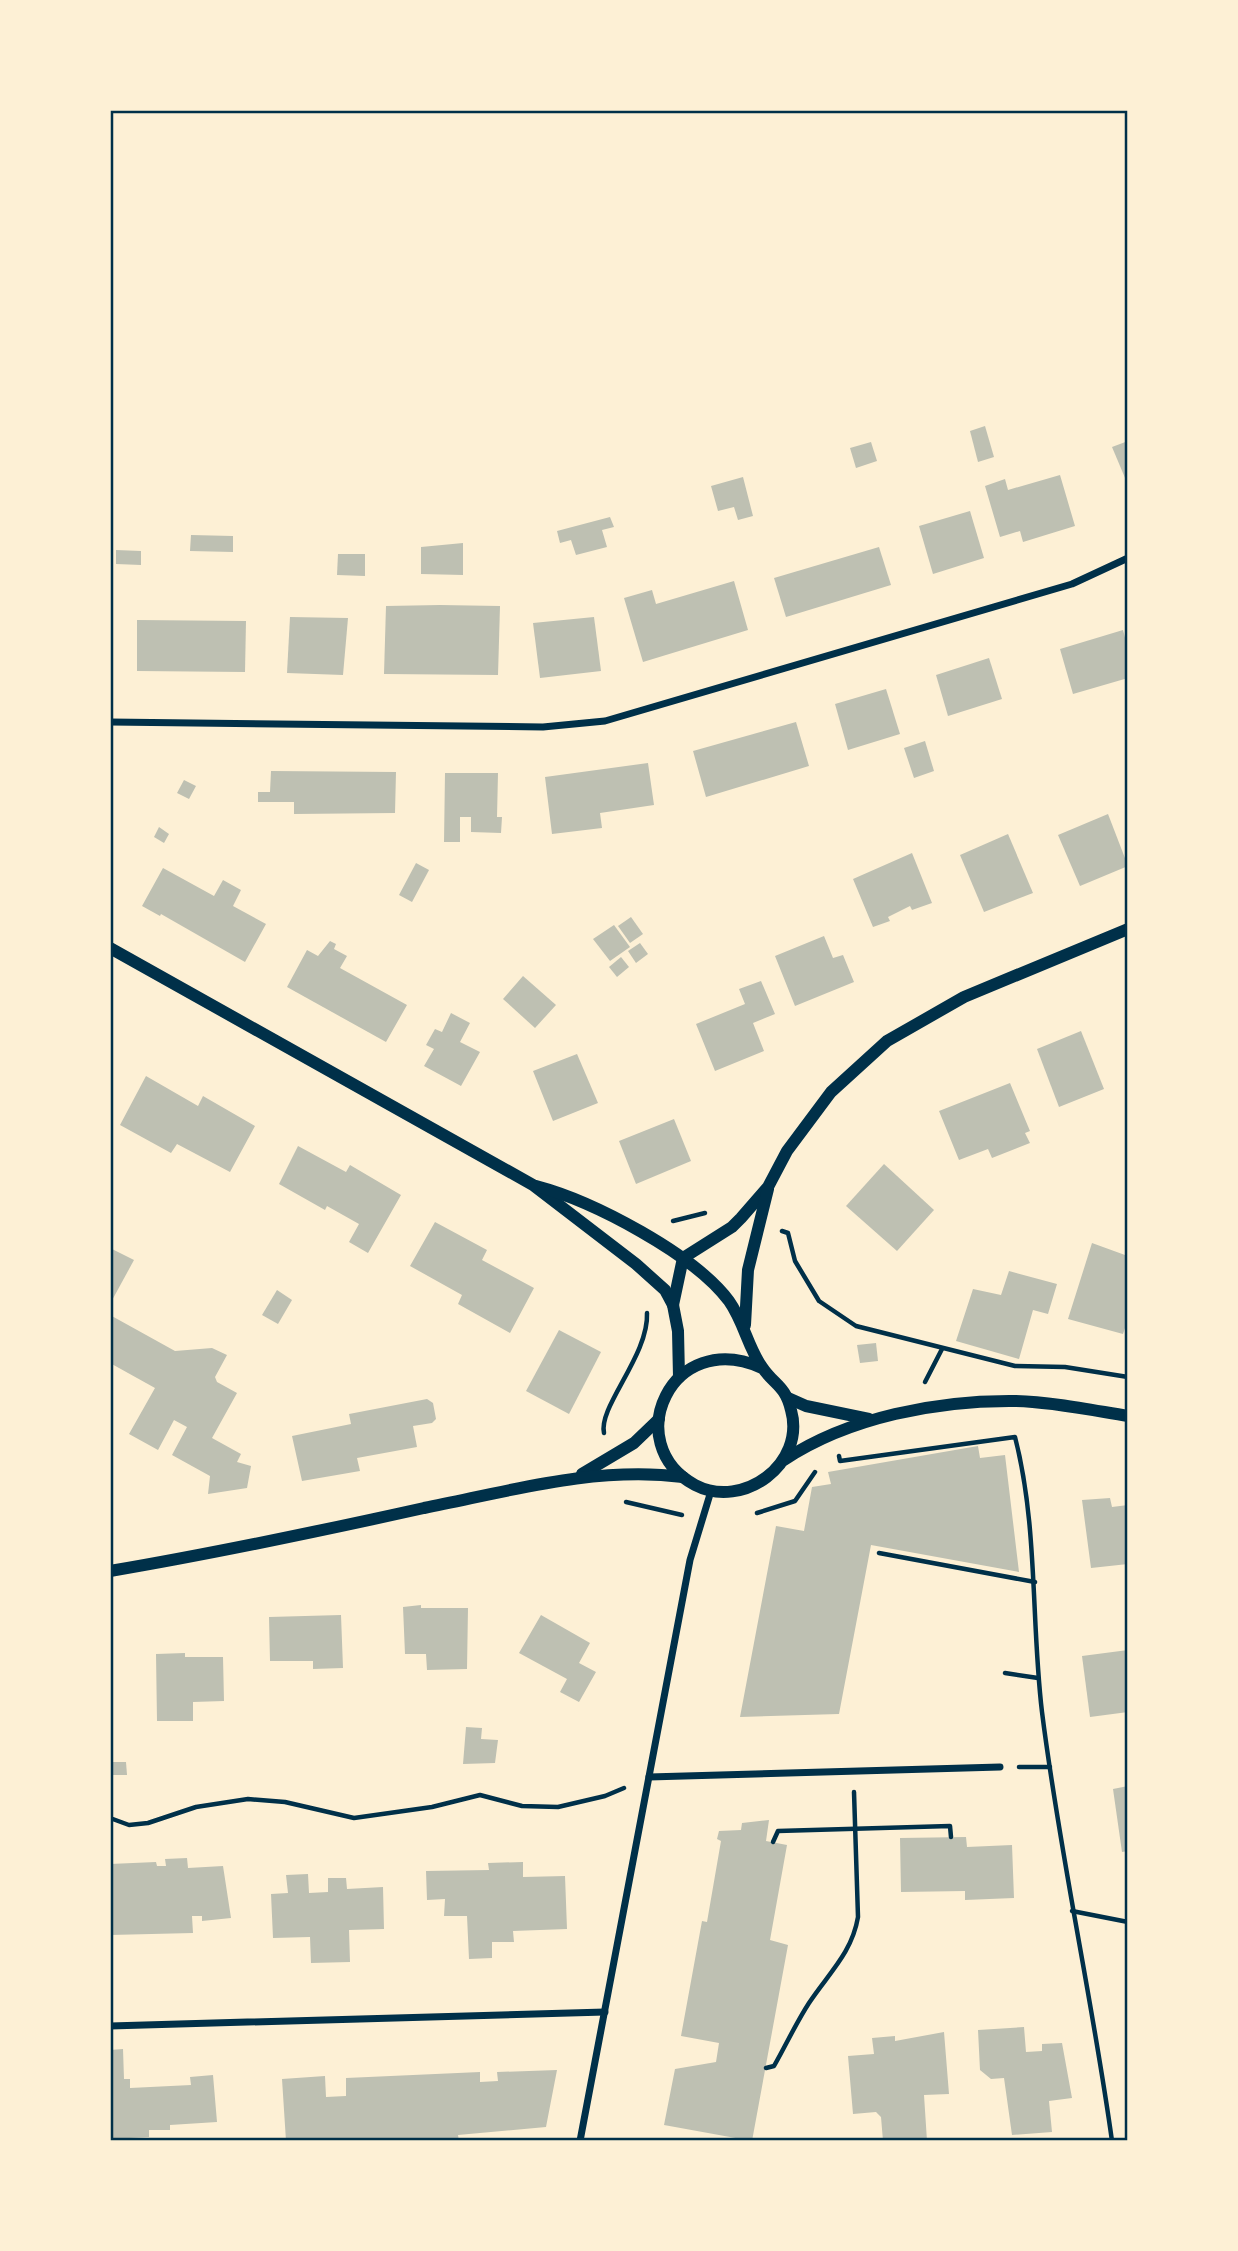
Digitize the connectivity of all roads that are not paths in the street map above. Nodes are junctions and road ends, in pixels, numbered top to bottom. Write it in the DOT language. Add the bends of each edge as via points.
graph roads {
  1 [pos="1128,558"];
  2 [pos="110,722"];
  3 [pos="1128,929"];
  4 [pos="110,948"];
  5 [pos="533,1185"];
  6 [pos="768,1187"];
  7 [pos="683,1258"];
  8 [pos="673,1305"];
  9 [pos="745,1326"];
  10 [pos="762,1368"];
  11 [pos="679,1377"];
  12 [pos="788,1398"];
  13 [pos="1128,1416"];
  14 [pos="659,1419"];
  15 [pos="870,1419"];
  16 [pos="784,1460"];
  17 [pos="579,1476"];
  18 [pos="682,1477"];
  19 [pos="711,1491"];
  20 [pos="110,1571"];
  21 [pos="1000,1767"];
  22 [pos="649,1777"];
  23 [pos="605,2012"];
  24 [pos="110,2026"];
  25 [pos="580,2141"];
  1 -- 2 [label="street" via="1072,584 605,721 544,727"];
  3 -- 6 [label="street" via="964,997 887,1041 831,1092 787,1151"];
  4 -- 5 [label="street"];
  5 -- 7 [label="street" via="587,1203"];
  5 -- 8 [label="street" via="653,1278"];
  6 -- 7 [label="street" via="733,1227"];
  6 -- 9 [label="street" via="748,1270"];
  7 -- 8 [label="street"];
  7 -- 9 [label="street" via="714,1283"];
  8 -- 11 [label="street"];
  9 -- 10 [label="street"];
  10 -- 11 [label="street" via="745,1360 719,1358 693,1366"];
  10 -- 12 [label="street" via="778,1381"];
  11 -- 14 [label="street" via="662,1404"];
  12 -- 15 [label="street"];
  12 -- 16 [label="street" via="793,1430"];
  13 -- 15 [label="street" via="1017,1401"];
  14 -- 17 [label="street" via="634,1443"];
  14 -- 18 [label="street" via="664,1451"];
  15 -- 16 [label="street" via="808,1444"];
  16 -- 19 [label="street" via="774,1473 745,1490"];
  17 -- 18 [label="street"];
  17 -- 20 [label="street"];
  18 -- 19 [label="street"];
  19 -- 22 [label="street" via="690,1560"];
  21 -- 22 [label="street"];
  22 -- 23 [label="street"];
  23 -- 24 [label="street"];
  23 -- 25 [label="street"];
}
